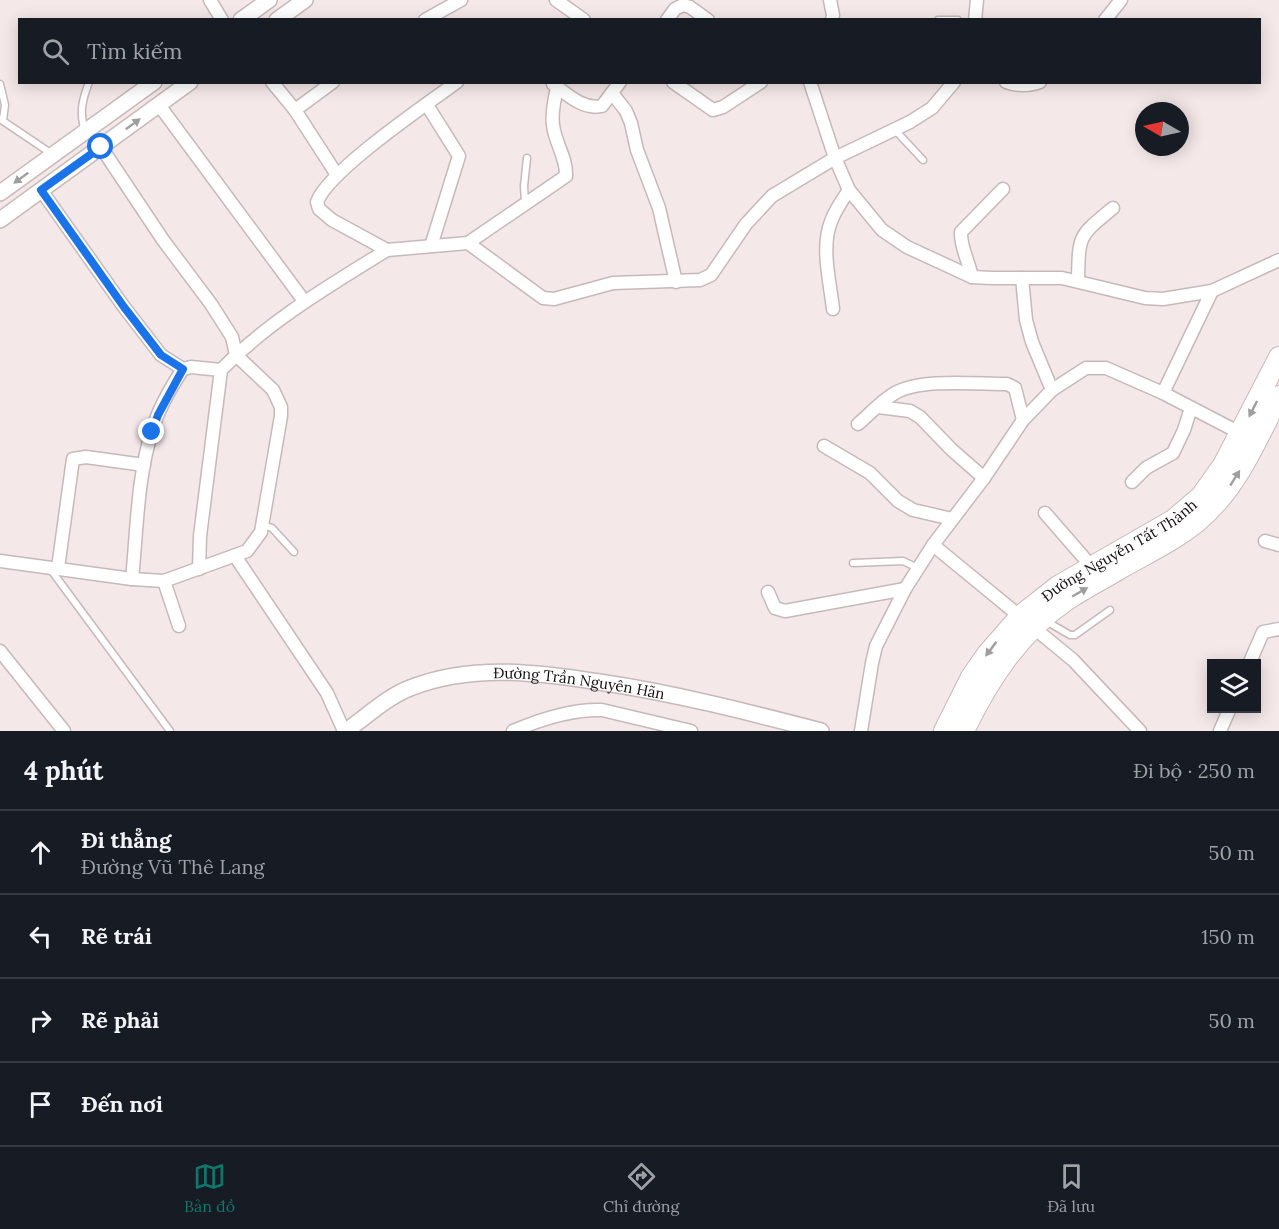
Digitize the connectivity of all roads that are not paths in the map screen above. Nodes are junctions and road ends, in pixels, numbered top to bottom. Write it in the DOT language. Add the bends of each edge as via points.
graph roads {
  1 [pos="210,0"];
  2 [pos="269,0"];
  3 [pos="305,0"];
  4 [pos="461,0"];
  5 [pos="556,0"];
  6 [pos="830,0"];
  7 [pos="977,0"];
  8 [pos="1121,0"];
  9 [pos="221,18"];
  10 [pos="244,18"];
  11 [pos="281,18"];
  12 [pos="429,18"];
  13 [pos="581,18"];
  14 [pos="669,18"];
  15 [pos="705,18"];
  16 [pos="832,18"];
  17 [pos="975,18"];
  18 [pos="1107,18"];
  19 [pos="0,84"];
  20 [pos="88,84"];
  21 [pos="151,84"];
  22 [pos="187,84"];
  23 [pos="274,84"];
  24 [pos="330,84"];
  25 [pos="454,84"];
  26 [pos="619,84"];
  27 [pos="676,84"];
  28 [pos="758,84"];
  29 [pos="952,84"];
  30 [pos="554,85"];
  31 [pos="814,85"];
  32 [pos="612,93"];
  33 [pos="159,105"];
  34 [pos="427,105"];
  35 [pos="295,110"];
  36 [pos="2,120"];
  37 [pos="894,129"];
  38 [pos="85,132"];
  39 [pos="101,147"];
  40 [pos="53,155"];
  41 [pos="527,158"];
  42 [pos="835,158"];
  43 [pos="923,160"];
  44 [pos="337,175"];
  45 [pos="849,189"];
  46 [pos="1003,189"];
  47 [pos="41,190"];
  48 [pos="0,193"];
  49 [pos="525,203"];
  50 [pos="1113,208"];
  51 [pos="0,220"];
  52 [pos="468,243"];
  53 [pos="431,246"];
  54 [pos="387,250"];
  55 [pos="1279,260"];
  56 [pos="972,277"];
  57 [pos="1022,278"];
  58 [pos="1078,280"];
  59 [pos="676,282"];
  60 [pos="1212,291"];
  61 [pos="304,301"];
  62 [pos="833,309"];
  63 [pos="236,355"];
  64 [pos="1279,357"];
  65 [pos="183,369"];
  66 [pos="221,370"];
  67 [pos="1052,390"];
  68 [pos="1163,393"];
  69 [pos="1279,396"];
  70 [pos="878,407"];
  71 [pos="1191,408"];
  72 [pos="1274,418"];
  73 [pos="1023,420"];
  74 [pos="858,424"];
  75 [pos="1240,433"];
  76 [pos="824,446"];
  77 [pos="144,465"];
  78 [pos="984,478"];
  79 [pos="1132,482"];
  80 [pos="1045,513"];
  81 [pos="952,519"];
  82 [pos="263,525"];
  83 [pos="1265,541"];
  84 [pos="933,545"];
  85 [pos="1279,545"];
  86 [pos="294,552"];
  87 [pos="235,556"];
  88 [pos="0,561"];
  89 [pos="853,563"];
  90 [pos="53,567"];
  91 [pos="1092,567"];
  92 [pos="918,568"];
  93 [pos="199,569"];
  94 [pos="132,579"];
  95 [pos="164,581"];
  96 [pos="905,589"];
  97 [pos="768,592"];
  98 [pos="1110,610"];
  99 [pos="1032,620"];
  100 [pos="179,626"];
  101 [pos="1279,629"];
  102 [pos="0,651"];
  103 [pos="1251,659"];
  104 [pos="1228,713"];
  105 [pos="649,726"];
  106 [pos="64,731"];
  107 [pos="170,731"];
  108 [pos="345,731"];
  109 [pos="513,731"];
  110 [pos="691,731"];
  111 [pos="821,731"];
  112 [pos="861,731"];
  113 [pos="944,731"];
  114 [pos="964,731"];
  115 [pos="1140,731"];
  116 [pos="1220,731"];
  1 -- 9 [label="street"];
  2 -- 10 [label="street"];
  3 -- 11 [label="street"];
  4 -- 12 [label="street"];
  5 -- 13 [label="street"];
  6 -- 16 [label="street"];
  7 -- 17 [label="street"];
  8 -- 18 [label="street"];
  14 -- 15 [label="street" via="683,5"];
  19 -- 36 [label="lane" via="5,105"];
  20 -- 38 [label="lane" via="80,113"];
  21 -- 38 [label="street"];
  22 -- 33 [label="street"];
  23 -- 35 [label="street"];
  24 -- 35 [label="street"];
  25 -- 34 [label="street"];
  26 -- 32 [label="street"];
  27 -- 28 [label="street" via="713,110"];
  29 -- 37 [label="street" via="932,108"];
  30 -- 32 [label="street" via="592,108 602,106"];
  30 -- 49 [label="street" via="553,126 566,176"];
  31 -- 42 [label="street"];
  32 -- 59 [label="street" via="631,123 659,208"];
  39 -- 33 [label="street, one-way"];
  33 -- 61 [label="street"];
  34 -- 44 [label="street"];
  34 -- 53 [label="street" via="459,156"];
  35 -- 44 [label="street"];
  36 -- 40 [label="lane"];
  37 -- 42 [label="street"];
  37 -- 43 [label="lane"];
  38 -- 40 [label="street"];
  39 -- 47 [label="street"];
  39 -- 63 [label="street" via="211,304 232,337"];
  40 -- 48 [label="street, one-way"];
  41 -- 49 [label="lane"];
  42 -- 45 [label="street"];
  42 -- 59 [label="street" via="772,196 746,224 711,275"];
  44 -- 54 [label="street" via="319,196 319,209"];
  45 -- 56 [label="street" via="882,230 907,247"];
  45 -- 62 [label="street" via="827,235"];
  46 -- 56 [label="street" via="961,232"];
  47 -- 51 [label="street"];
  47 -- 65 [label="street" via="161,355"];
  49 -- 52 [label="street"];
  50 -- 58 [label="street" via="1082,237"];
  52 -- 53 [label="street"];
  52 -- 59 [label="street" via="543,298 554,299 613,283"];
  53 -- 54 [label="street"];
  54 -- 61 [label="street"];
  55 -- 60 [label="street"];
  56 -- 57 [label="street"];
  57 -- 58 [label="street"];
  57 -- 67 [label="street" via="1026,320"];
  58 -- 60 [label="street" via="1145,298"];
  60 -- 68 [label="street"];
  61 -- 63 [label="street"];
  63 -- 66 [label="street"];
  63 -- 82 [label="street" via="273,390 280,407"];
  64 -- 75 [label="main road, Đường Nguyễn Tất Thành, one-way"];
  65 -- 66 [label="street"];
  65 -- 77 [label="street" via="158,415"];
  66 -- 93 [label="street"];
  67 -- 68 [label="street" via="1086,368 1106,368"];
  67 -- 73 [label="street"];
  68 -- 71 [label="street"];
  69 -- 72 [label="main road, Đường Nguyễn Tất Thành"];
  70 -- 73 [label="street" via="894,393 912,386 1006,384 1015,388"];
  70 -- 74 [label="street"];
  70 -- 78 [label="street" via="910,411 920,417"];
  71 -- 75 [label="street"];
  71 -- 79 [label="street" via="1173,453 1146,468"];
  99 -- 72 [label="main road, Đường Nguyễn Tất Thành, one-way" via="1197,522 1226,492"];
  73 -- 78 [label="street"];
  75 -- 91 [label="main road, Đường Nguyễn Tất Thành" via="1213,482 1188,509"];
  76 -- 81 [label="street" via="870,473 913,510"];
  77 -- 90 [label="street" via="86,457 73,459"];
  77 -- 94 [label="street"];
  78 -- 81 [label="street"];
  80 -- 91 [label="street"];
  81 -- 84 [label="street"];
  82 -- 86 [label="lane" via="273,528"];
  82 -- 87 [label="street" via="247,551"];
  83 -- 85 [label="street"];
  84 -- 92 [label="street"];
  84 -- 99 [label="street"];
  87 -- 93 [label="street"];
  87 -- 108 [label="street" via="327,693"];
  88 -- 90 [label="street"];
  89 -- 92 [label="lane" via="903,561"];
  90 -- 94 [label="street"];
  90 -- 107 [label="lane"];
  91 -- 99 [label="main road, Đường Nguyễn Tất Thành" via="1058,586"];
  92 -- 96 [label="street"];
  93 -- 95 [label="street"];
  94 -- 95 [label="street"];
  95 -- 100 [label="street"];
  96 -- 97 [label="street" via="785,611 775,608"];
  96 -- 112 [label="street" via="876,646"];
  98 -- 99 [label="lane" via="1070,635"];
  99 -- 113 [label="main road, Đường Nguyễn Tất Thành, one-way" via="987,654"];
  99 -- 114 [label="main road, Đường Nguyễn Tất Thành" via="988,684"];
  99 -- 115 [label="street"];
  101 -- 103 [label="street" via="1263,632"];
  102 -- 106 [label="street"];
  104 -- 116 [label="street"];
  105 -- 109 [label="street" via="592,710 535,722"];
  105 -- 110 [label="street"];
  108 -- 111 [label="street, Đường Trần Nguyên Hãn" via="397,694 421,684 464,674 513,672 645,689"];
}
